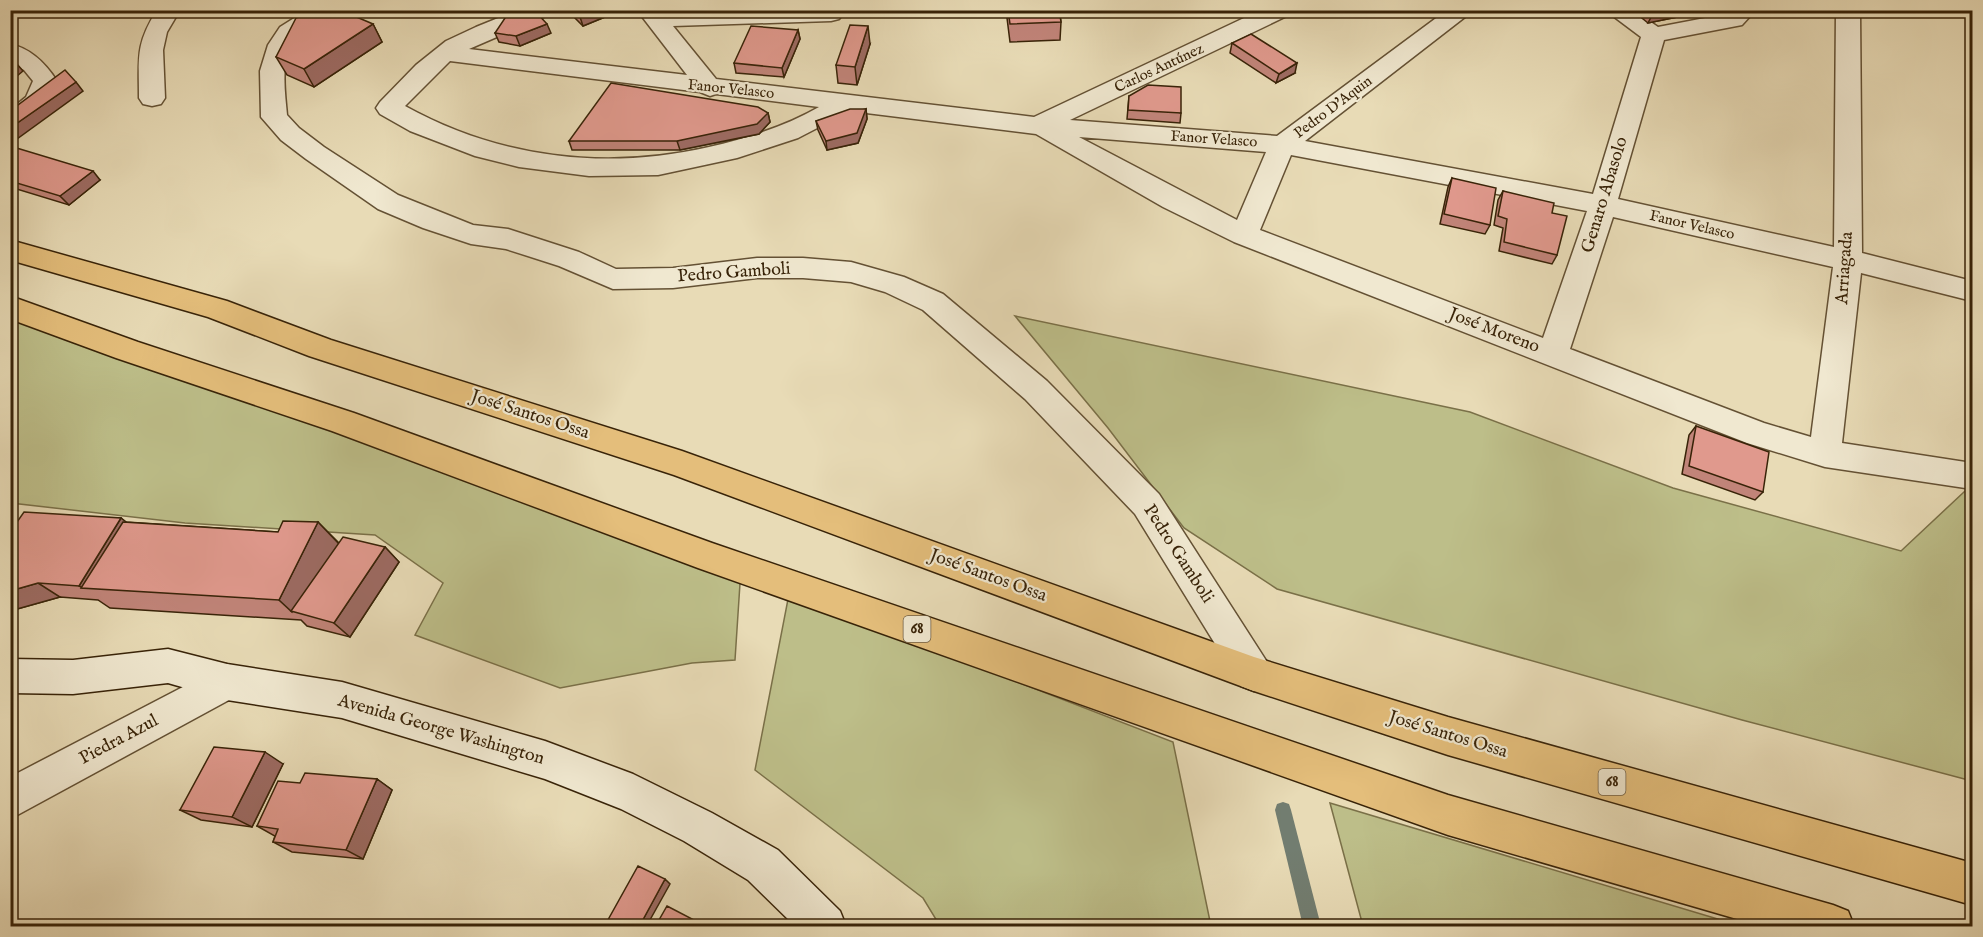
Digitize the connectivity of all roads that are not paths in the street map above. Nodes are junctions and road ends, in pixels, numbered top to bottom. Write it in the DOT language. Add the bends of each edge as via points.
graph roads {
  1 [pos="169,10"];
  2 [pos="540,10"];
  3 [pos="1281,10"];
  4 [pos="1463,10"];
  5 [pos="1616,10"];
  6 [pos="1740,10"];
  7 [pos="1848,10"];
  8 [pos="334,13"];
  9 [pos="831,14"];
  10 [pos="652,15"];
  11 [pos="1654,35"];
  12 [pos="10,51"];
  13 [pos="446,53"];
  14 [pos="711,88"];
  15 [pos="152,98"];
  16 [pos="847,102"];
  17 [pos="10,124"];
  18 [pos="1037,126"];
  19 [pos="1282,145"];
  20 [pos="1603,205"];
  21 [pos="1244,235"];
  22 [pos="10,250"];
  23 [pos="1848,260"];
  24 [pos="1972,291"];
  25 [pos="10,307"];
  26 [pos="1553,353"];
  27 [pos="1825,453"];
  28 [pos="1972,476"];
  29 [pos="1254,674"];
  30 [pos="10,676"];
  31 [pos="227,681"];
  32 [pos="10,799"];
  33 [pos="1972,884"];
  34 [pos="825,927"];
  35 [pos="1833,927"];
  1 -- 15 [label="street" via="155,32 151,50"];
  2 -- 13 [label="street" via="466,40"];
  3 -- 18 [label="street, Carlos Antúnez"];
  4 -- 19 [label="street, Pedro D'Aquin"];
  5 -- 11 [label="street"];
  6 -- 11 [label="street" via="1734,20"];
  7 -- 23 [label="street, Arriagada"];
  8 -- 29 [label="street, Pedro Gamboli" via="288,33 272,71 274,117 315,153 397,206 471,234 508,238 613,279 804,268 851,272 894,284 933,302 1036,390 1147,504"];
  9 -- 10 [label="street"];
  10 -- 14 [label="street"];
  11 -- 20 [label="street, Genaro Abasolo"];
  12 -- 17 [label="street" via="33,64 45,81 37,101"];
  13 -- 14 [label="street, Fanor Velasco"];
  13 -- 16 [label="street" via="418,75 389,108 470,145 556,166 659,166 750,146 798,129"];
  14 -- 16 [label="street, Fanor Velasco"];
  16 -- 18 [label="street, Fanor Velasco"];
  18 -- 19 [label="street, Fanor Velasco"];
  18 -- 21 [label="street, José Moreno"];
  19 -- 20 [label="street, Fanor Velasco"];
  19 -- 21 [label="street, Pedro D'Aquin"];
  20 -- 23 [label="street, Fanor Velasco"];
  20 -- 26 [label="street, Genaro Abasolo"];
  21 -- 26 [label="street, José Moreno"];
  22 -- 29 [label="highway, José Santos Ossa / 68" via="217,309 320,348 682,464"];
  23 -- 24 [label="street, Fanor Velasco"];
  23 -- 27 [label="street, Arriagada"];
  25 -- 35 [label="highway, 68" via="1448,815"];
  26 -- 27 [label="street, José Moreno" via="1758,434"];
  27 -- 28 [label="street, José Moreno"];
  29 -- 33 [label="highway, José Santos Ossa / 68" via="1448,736"];
  30 -- 31 [label="street, Avenida George Washington" via="73,677 168,666"];
  31 -- 32 [label="street, Piedra Azul"];
  31 -- 34 [label="street, Avenida George Washington" via="342,700 545,760 633,794 763,865"];
}
